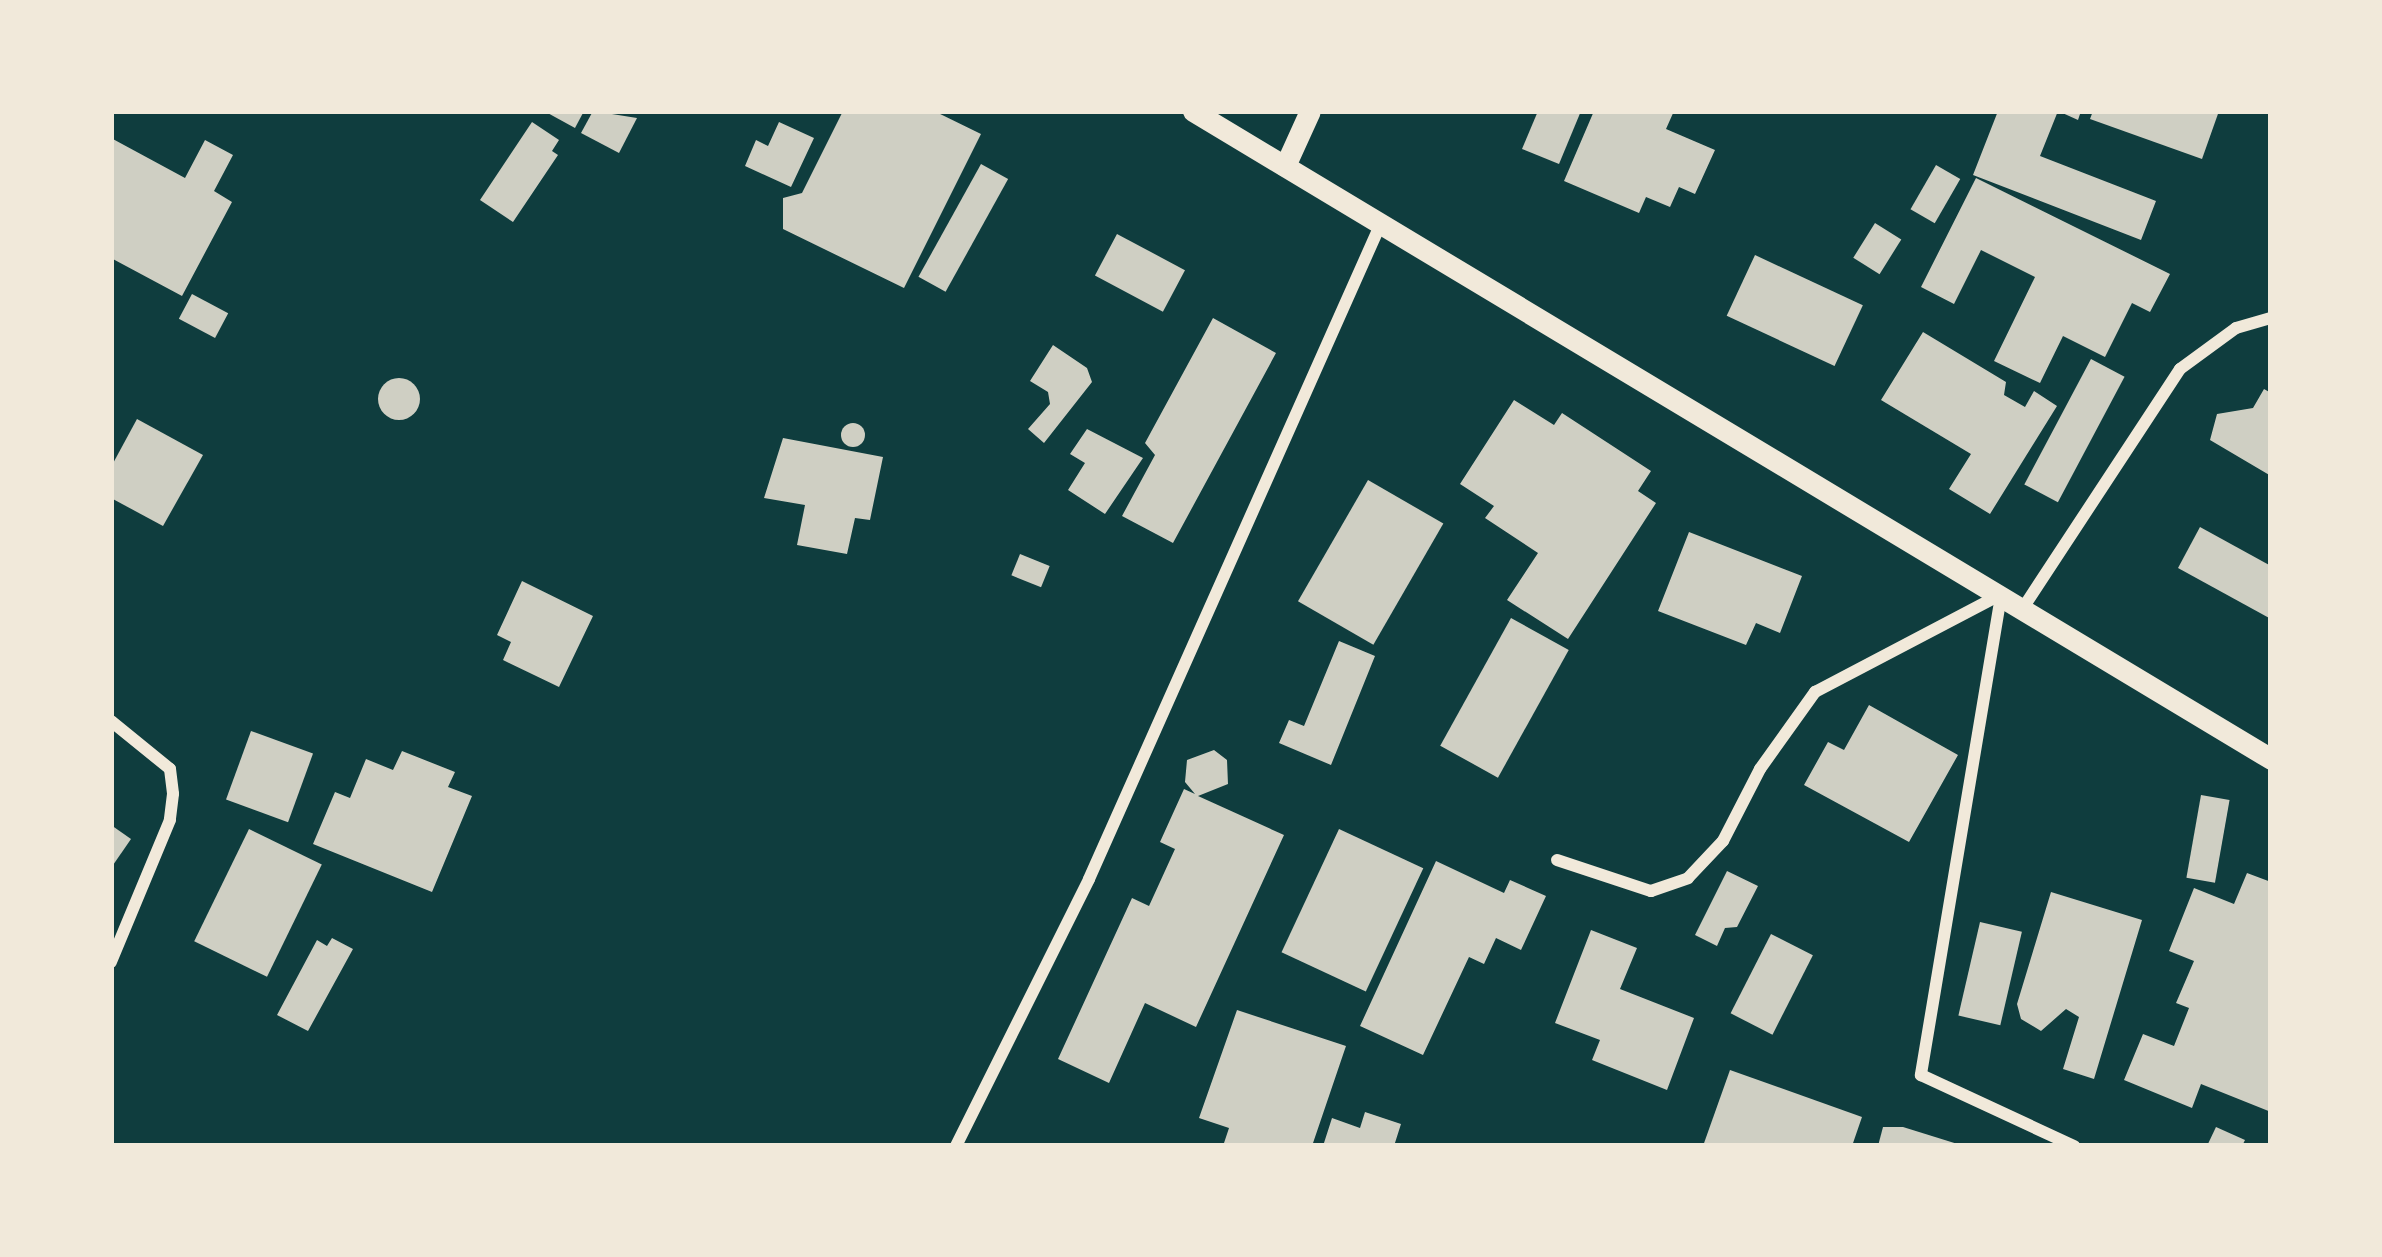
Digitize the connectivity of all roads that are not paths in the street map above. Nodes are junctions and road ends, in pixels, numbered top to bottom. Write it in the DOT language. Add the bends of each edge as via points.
graph roads {
  1 [pos="1193,111"];
  2 [pos="1310,111"];
  3 [pos="1285,166"];
  4 [pos="1383,220"];
  5 [pos="2271,318"];
  6 [pos="2002,594"];
  7 [pos="2023,608"];
  8 [pos="111,721"];
  9 [pos="2271,759"];
  10 [pos="1557,860"];
  11 [pos="111,962"];
  12 [pos="956,1146"];
  13 [pos="2074,1146"];
  1 -- 3 [label="street"];
  2 -- 3 [label="street"];
  3 -- 4 [label="street"];
  4 -- 6 [label="street"];
  4 -- 12 [label="street" via="1089,878"];
  5 -- 7 [label="street" via="2236,328 2180,369"];
  6 -- 7 [label="street"];
  6 -- 10 [label="street" via="1815,692 1760,769 1723,841 1688,878 1651,892"];
  6 -- 13 [label="street" via="1922,1075"];
  7 -- 9 [label="street"];
  8 -- 11 [label="street" via="170,769 170,820"];
}
